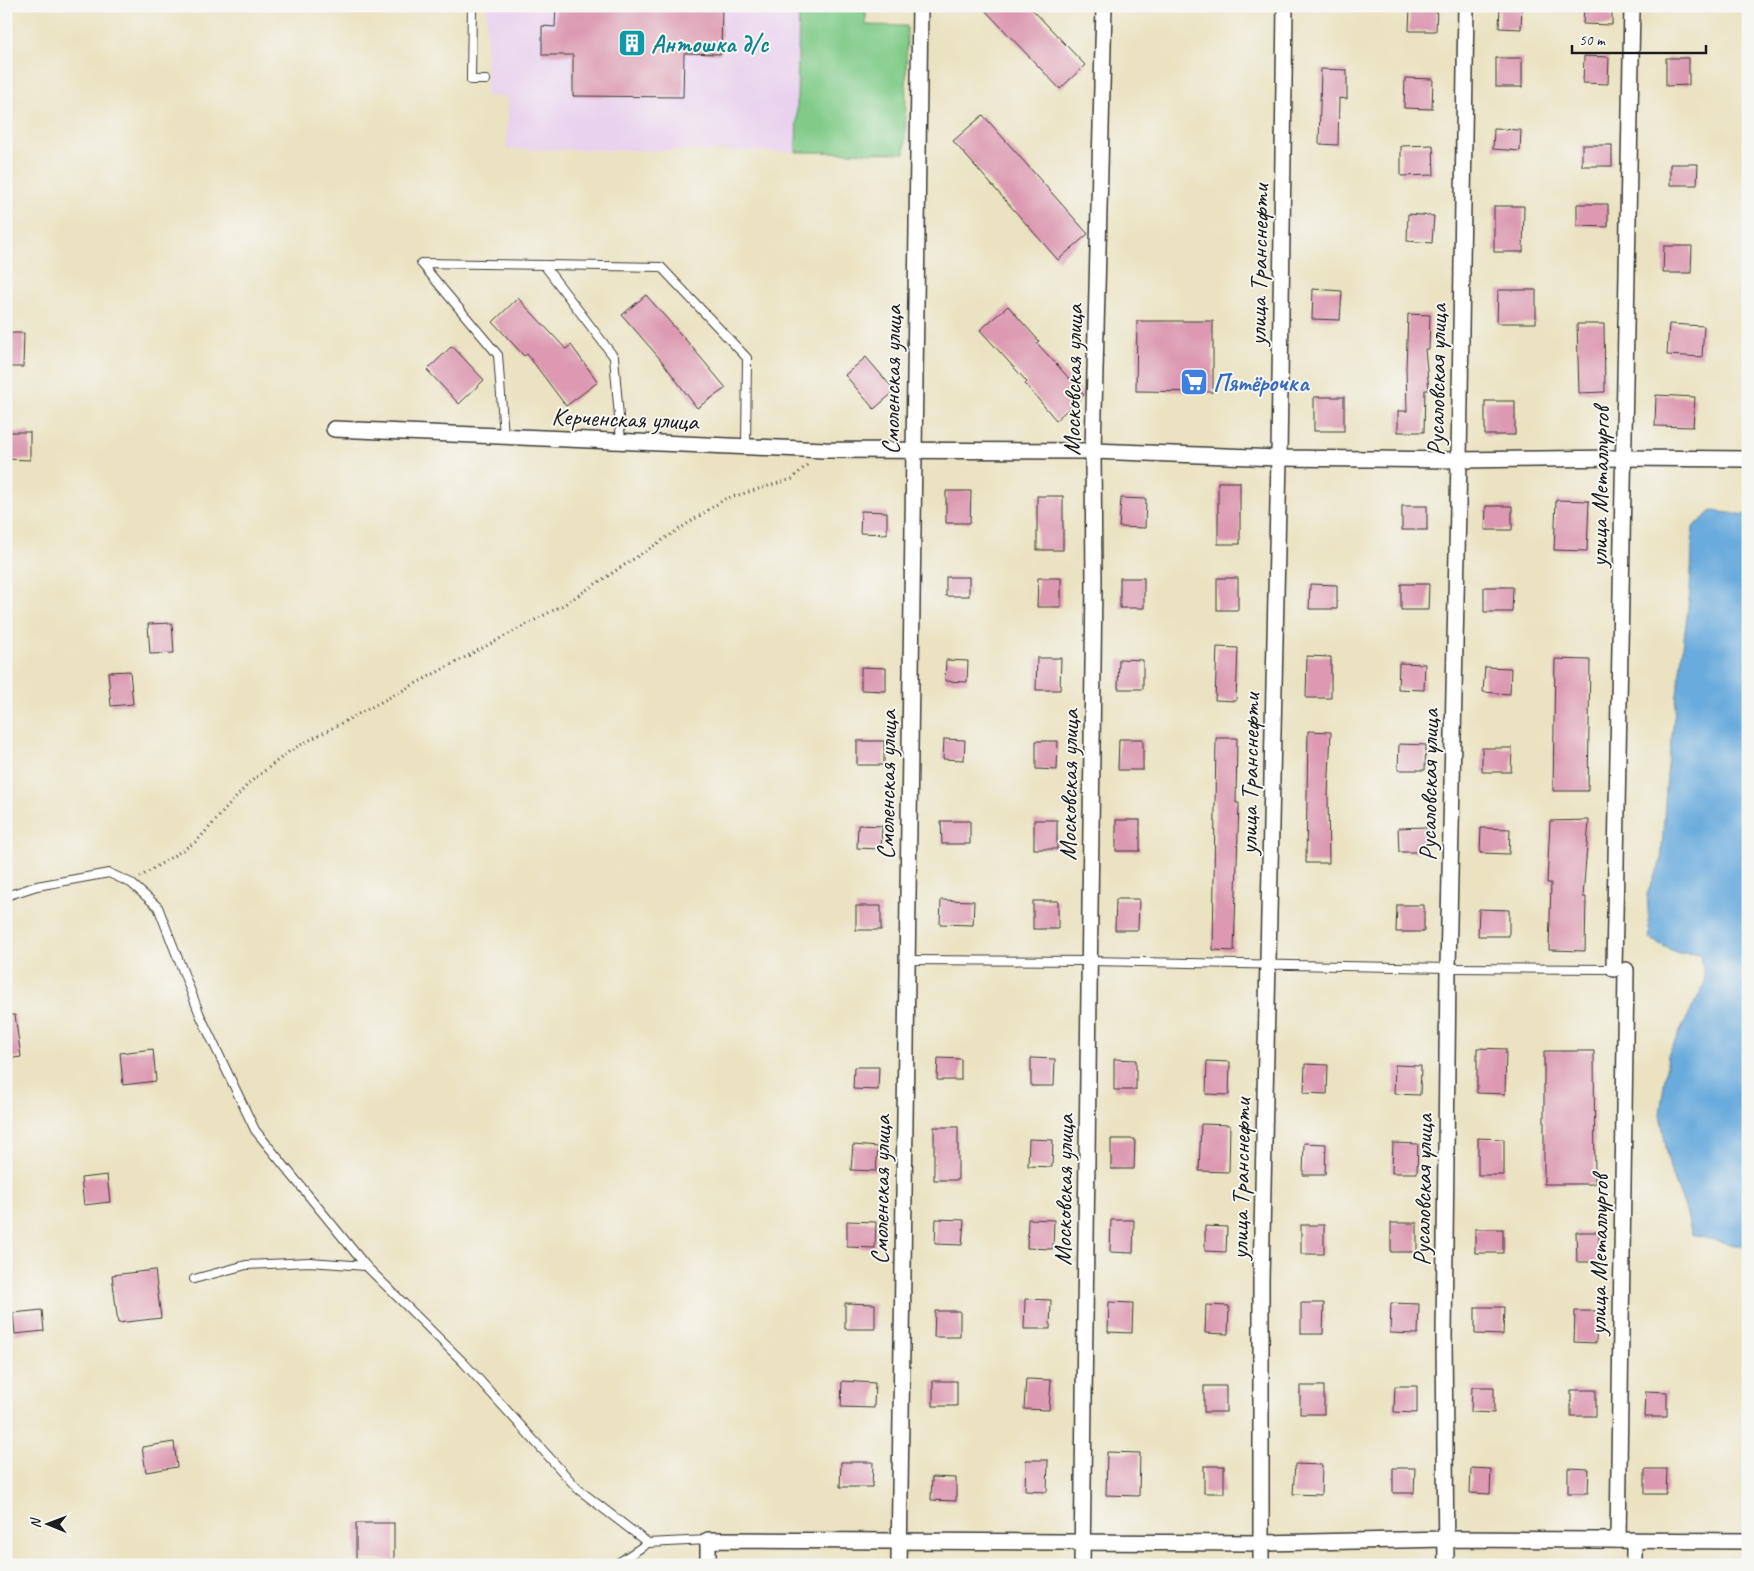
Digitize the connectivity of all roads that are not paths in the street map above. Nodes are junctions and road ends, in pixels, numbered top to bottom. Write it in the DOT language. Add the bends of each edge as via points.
graph roads {
  1 [pos="472,6"];
  2 [pos="920,6"];
  3 [pos="1104,6"];
  4 [pos="1285,6"];
  5 [pos="1466,6"];
  6 [pos="1632,6"];
  7 [pos="486,80"];
  8 [pos="544,265"];
  9 [pos="334,429"];
  10 [pos="504,436"];
  11 [pos="621,441"];
  12 [pos="746,446"];
  13 [pos="1093,451"];
  14 [pos="914,452"];
  15 [pos="1279,458"];
  16 [pos="1623,458"];
  17 [pos="1748,459"];
  18 [pos="1459,460"];
  19 [pos="6,896"];
  20 [pos="907,960"];
  21 [pos="1090,961"];
  22 [pos="1269,965"];
  23 [pos="1448,968"];
  24 [pos="1620,969"];
  25 [pos="366,1266"];
  26 [pos="194,1279"];
  27 [pos="1446,1539"];
  28 [pos="708,1540"];
  29 [pos="1618,1540"];
  30 [pos="1634,1540"];
  31 [pos="899,1541"];
  32 [pos="1748,1541"];
  33 [pos="648,1543"];
  34 [pos="1082,1543"];
  35 [pos="1261,1543"];
  36 [pos="614,1565"];
  37 [pos="708,1565"];
  38 [pos="899,1565"];
  39 [pos="1082,1565"];
  40 [pos="1261,1565"];
  41 [pos="1446,1565"];
  42 [pos="1634,1565"];
  1 -- 7 [label="lane" via="471,80"];
  2 -- 14 [label="street, Смоленская улица"];
  3 -- 13 [label="street, Московская улица"];
  4 -- 15 [label="street, улица Транснефти"];
  5 -- 18 [label="street, Русаловская улица"];
  6 -- 16 [label="street, улица Металлургов"];
  8 -- 10 [label="lane" via="421,263 498,355"];
  8 -- 11 [label="lane" via="614,356"];
  8 -- 12 [label="lane" via="660,267 747,358"];
  9 -- 10 [label="street, Керченская улица"];
  10 -- 11 [label="street, Керченская улица"];
  11 -- 12 [label="street, Керченская улица"];
  12 -- 14 [label="street, Керченская улица"];
  13 -- 14 [label="street, Керченская улица"];
  13 -- 15 [label="street, Керченская улица"];
  13 -- 21 [label="street, Московская улица"];
  14 -- 20 [label="street, Смоленская улица"];
  15 -- 18 [label="street, Керченская улица"];
  15 -- 22 [label="street, улица Транснефти"];
  16 -- 17 [label="street, Керченская улица"];
  16 -- 18 [label="street, Керченская улица"];
  16 -- 24 [label="street, улица Металлургов"];
  18 -- 23 [label="street, Русаловская улица"];
  19 -- 25 [label="lane" via="37,886 109,873 131,883 158,907 200,1015 255,1130"];
  20 -- 21 [label="lane"];
  20 -- 31 [label="street, Смоленская улица"];
  21 -- 22 [label="lane"];
  21 -- 34 [label="street, Московская улица"];
  22 -- 23 [label="lane"];
  22 -- 35 [label="street, улица Транснефти" via="1261,1279"];
  23 -- 24 [label="lane"];
  23 -- 27 [label="street, Русаловская улица" via="1444,1326"];
  24 -- 29 [label="street, улица Металлургов"];
  25 -- 26 [label="lane" via="309,1262 246,1265"];
  25 -- 33 [label="lane" via="464,1363 578,1489"];
  27 -- 29 [label="street"];
  27 -- 35 [label="street"];
  27 -- 41 [label="street, Русаловская улица"];
  28 -- 31 [label="street"];
  28 -- 33 [label="lane"];
  28 -- 37 [label="street"];
  29 -- 30 [label="street"];
  30 -- 32 [label="street"];
  30 -- 42 [label="street"];
  31 -- 34 [label="street"];
  31 -- 38 [label="street, Смоленская улица"];
  33 -- 36 [label="lane"];
  34 -- 35 [label="street"];
  34 -- 39 [label="street, Московская улица"];
  35 -- 40 [label="street, улица Транснефти"];
}
